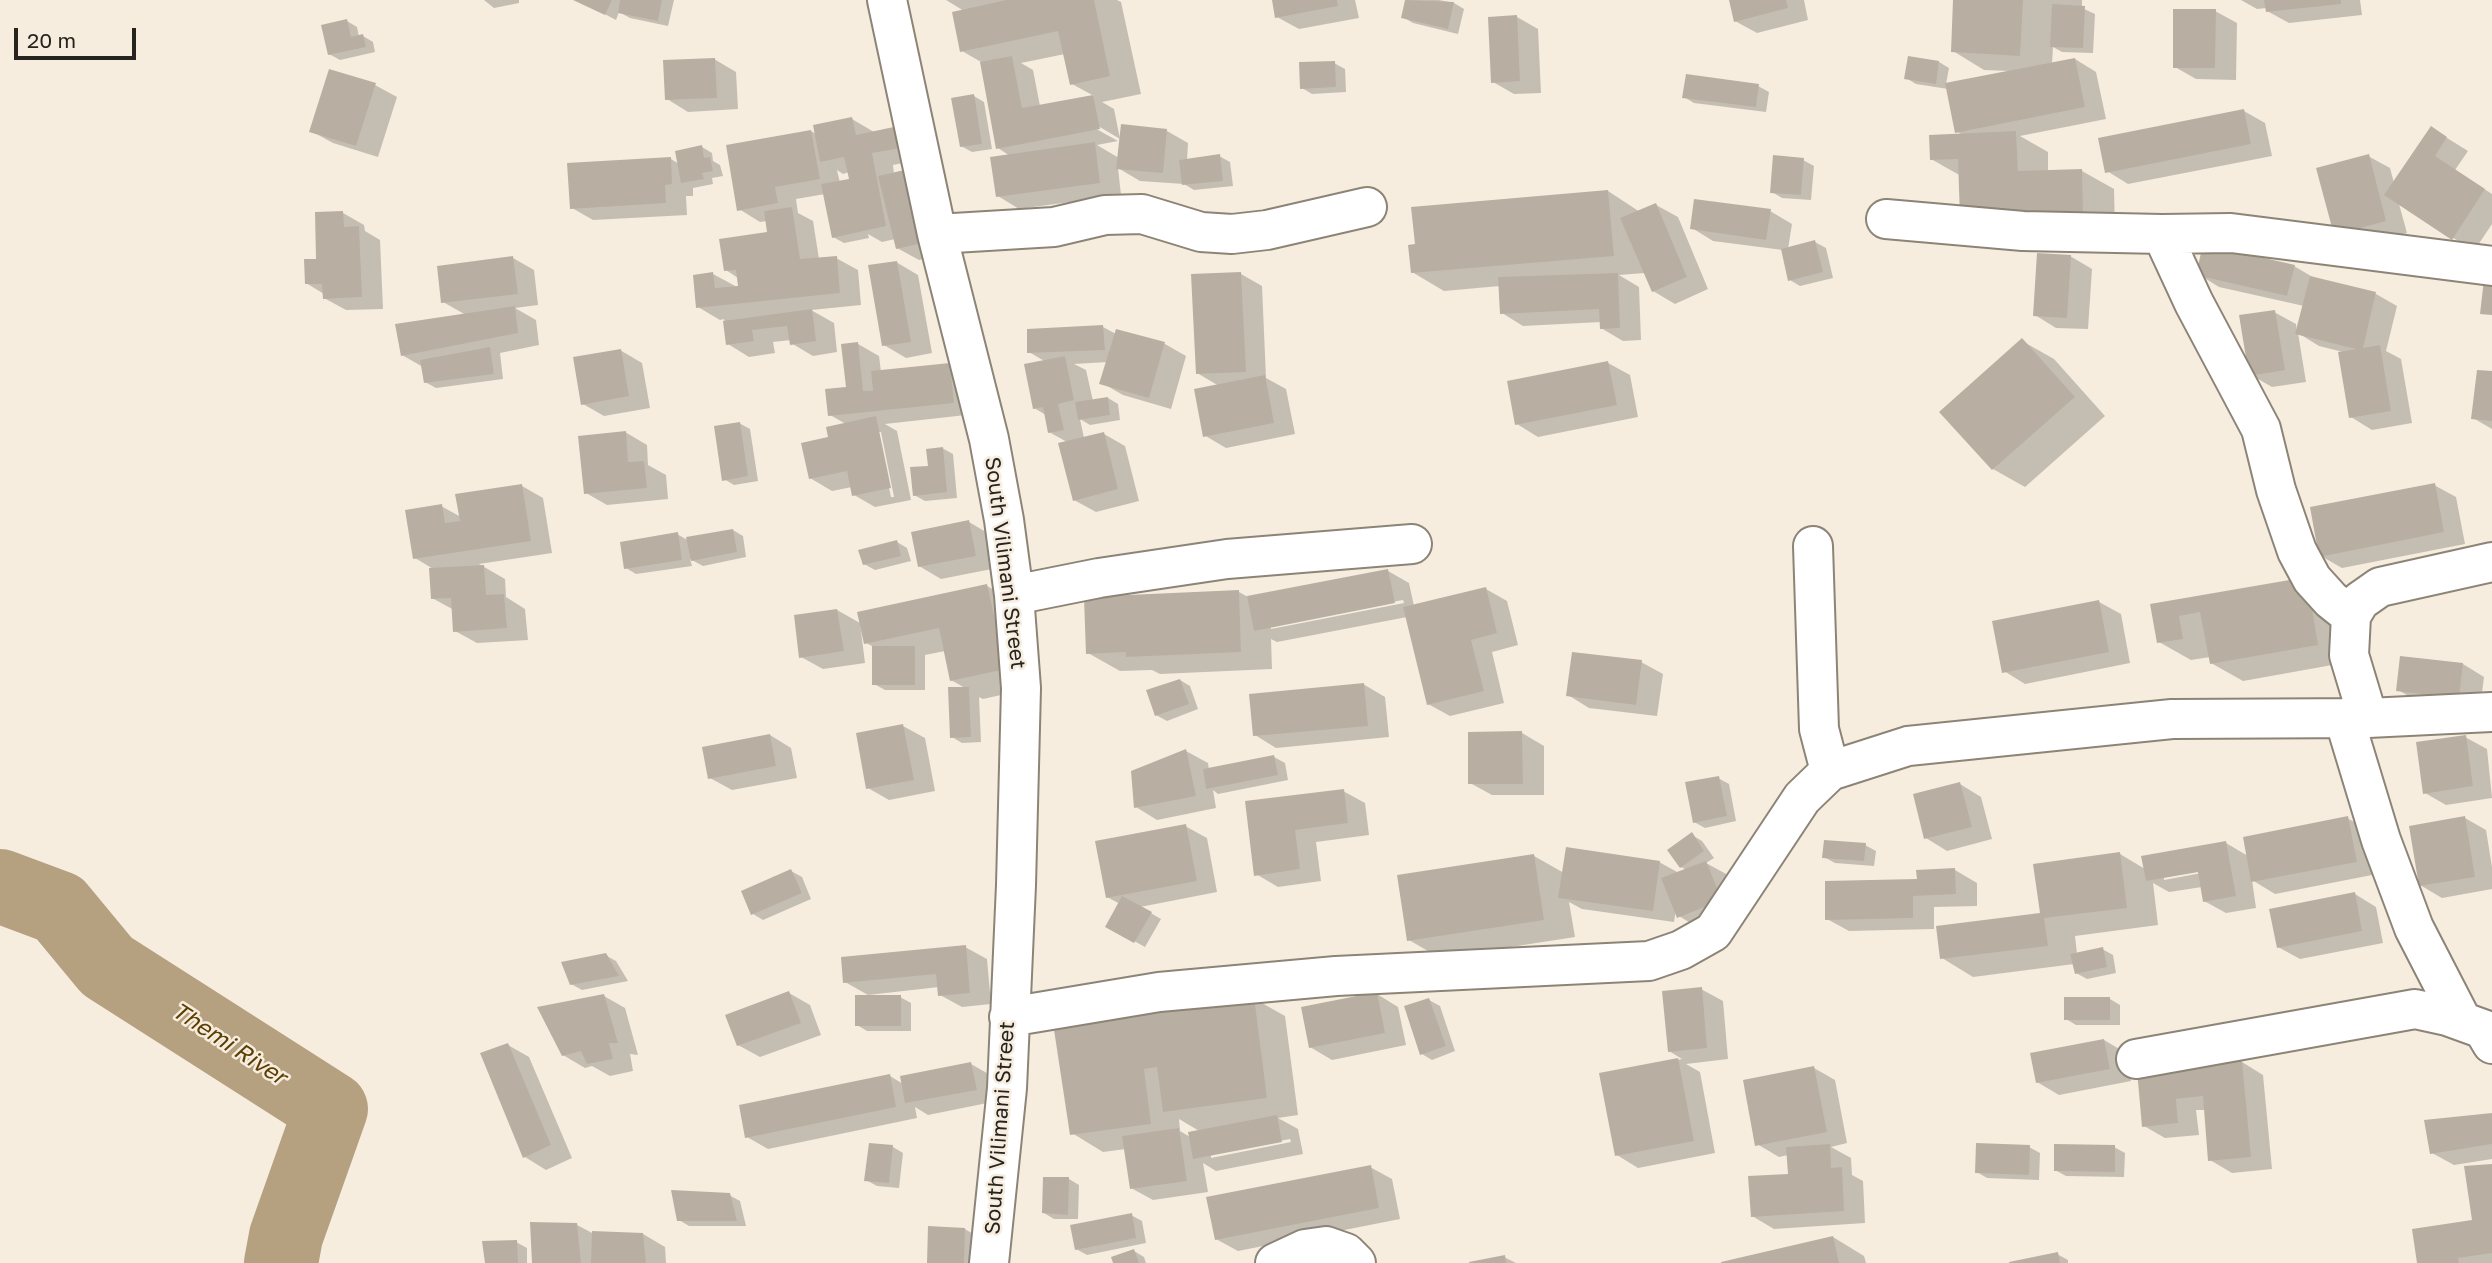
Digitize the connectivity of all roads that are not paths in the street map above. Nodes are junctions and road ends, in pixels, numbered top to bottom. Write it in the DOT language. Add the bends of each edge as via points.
graph roads {
  1 [pos="887,0"];
  2 [pos="1367,207"];
  3 [pos="1886,219"];
  4 [pos="937,234"];
  5 [pos="2162,234"];
  6 [pos="2492,266"];
  7 [pos="1412,544"];
  8 [pos="1813,546"];
  9 [pos="2492,562"];
  10 [pos="1014,595"];
  11 [pos="2351,617"];
  12 [pos="2492,712"];
  13 [pos="2356,718"];
  14 [pos="1830,771"];
  15 [pos="1009,1017"];
  16 [pos="2462,1021"];
  17 [pos="2492,1044"];
  18 [pos="2136,1059"];
  19 [pos="989,1263"];
  20 [pos="1275,1263"];
  21 [pos="1356,1263"];
  1 -- 4 [label="street, South Vilimani Street"];
  2 -- 4 [label="street" via="1232,234 1201,232 1142,214 1105,215 1054,227"];
  3 -- 5 [label="street" via="2023,230"];
  4 -- 10 [label="street, South Vilimani Street" via="989,439"];
  5 -- 6 [label="street" via="2231,233"];
  5 -- 11 [label="street" via="2261,429 2297,551 2312,579"];
  7 -- 10 [label="street" via="1227,559"];
  8 -- 14 [label="street" via="1819,729"];
  9 -- 11 [label="street" via="2380,587 2360,601"];
  10 -- 15 [label="street, South Vilimani Street" via="1021,688"];
  11 -- 13 [label="street" via="2349,655"];
  12 -- 13 [label="street"];
  13 -- 14 [label="street" via="2172,719 1908,746"];
  13 -- 16 [label="street" via="2381,840 2414,928"];
  14 -- 15 [label="street" via="1802,798 1713,932 1649,961 1336,976 1159,992"];
  15 -- 19 [label="street, South Vilimani Street" via="1007,1088"];
  16 -- 17 [label="street" via="2483,1029"];
  16 -- 18 [label="street" via="2415,1009"];
  20 -- 21 [label="street" via="1326,1245"];
}
